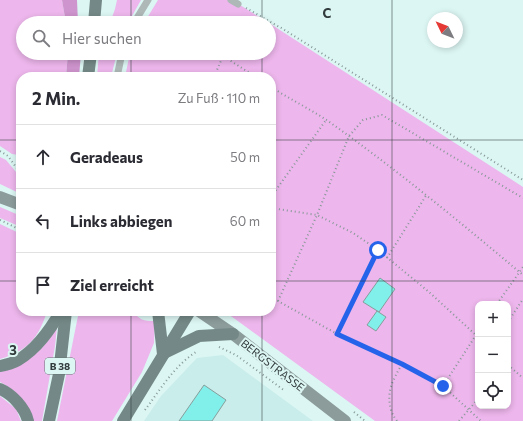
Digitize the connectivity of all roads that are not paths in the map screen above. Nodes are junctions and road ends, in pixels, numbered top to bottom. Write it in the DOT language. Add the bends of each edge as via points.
graph roads {
  1 [pos="96,0"];
  2 [pos="148,0"];
  3 [pos="231,0"];
  4 [pos="238,4"];
  5 [pos="95,16"];
  6 [pos="138,16"];
  7 [pos="90,60"];
  8 [pos="121,60"];
  9 [pos="89,72"];
  10 [pos="118,72"];
  11 [pos="0,197"];
  12 [pos="16,203"];
  13 [pos="58,316"];
  14 [pos="65,316"];
  15 [pos="159,316"];
  16 [pos="187,316"];
  17 [pos="206,316"];
  18 [pos="233,334"];
  19 [pos="163,354"];
  20 [pos="0,366"];
  21 [pos="0,389"];
  22 [pos="28,421"];
  23 [pos="49,421"];
  24 [pos="123,421"];
  25 [pos="345,421"];
  1 -- 5 [label="main road"];
  2 -- 6 [label="lane"];
  3 -- 4 [label="lane"];
  7 -- 9 [label="main road"];
  8 -- 10 [label="lane"];
  11 -- 12 [label="main road"];
  13 -- 20 [label="main road" via="37,346 17,361"];
  14 -- 23 [label="main road, B 38" via="59,374"];
  15 -- 19 [label="main road"];
  16 -- 19 [label="main road"];
  17 -- 18 [label="main road, BERGSTRASSE"];
  18 -- 19 [label="main road" via="199,336"];
  18 -- 25 [label="main road, BERGSTRASSE"];
  19 -- 24 [label="main road"];
  21 -- 22 [label="main road" via="18,402"];
}
